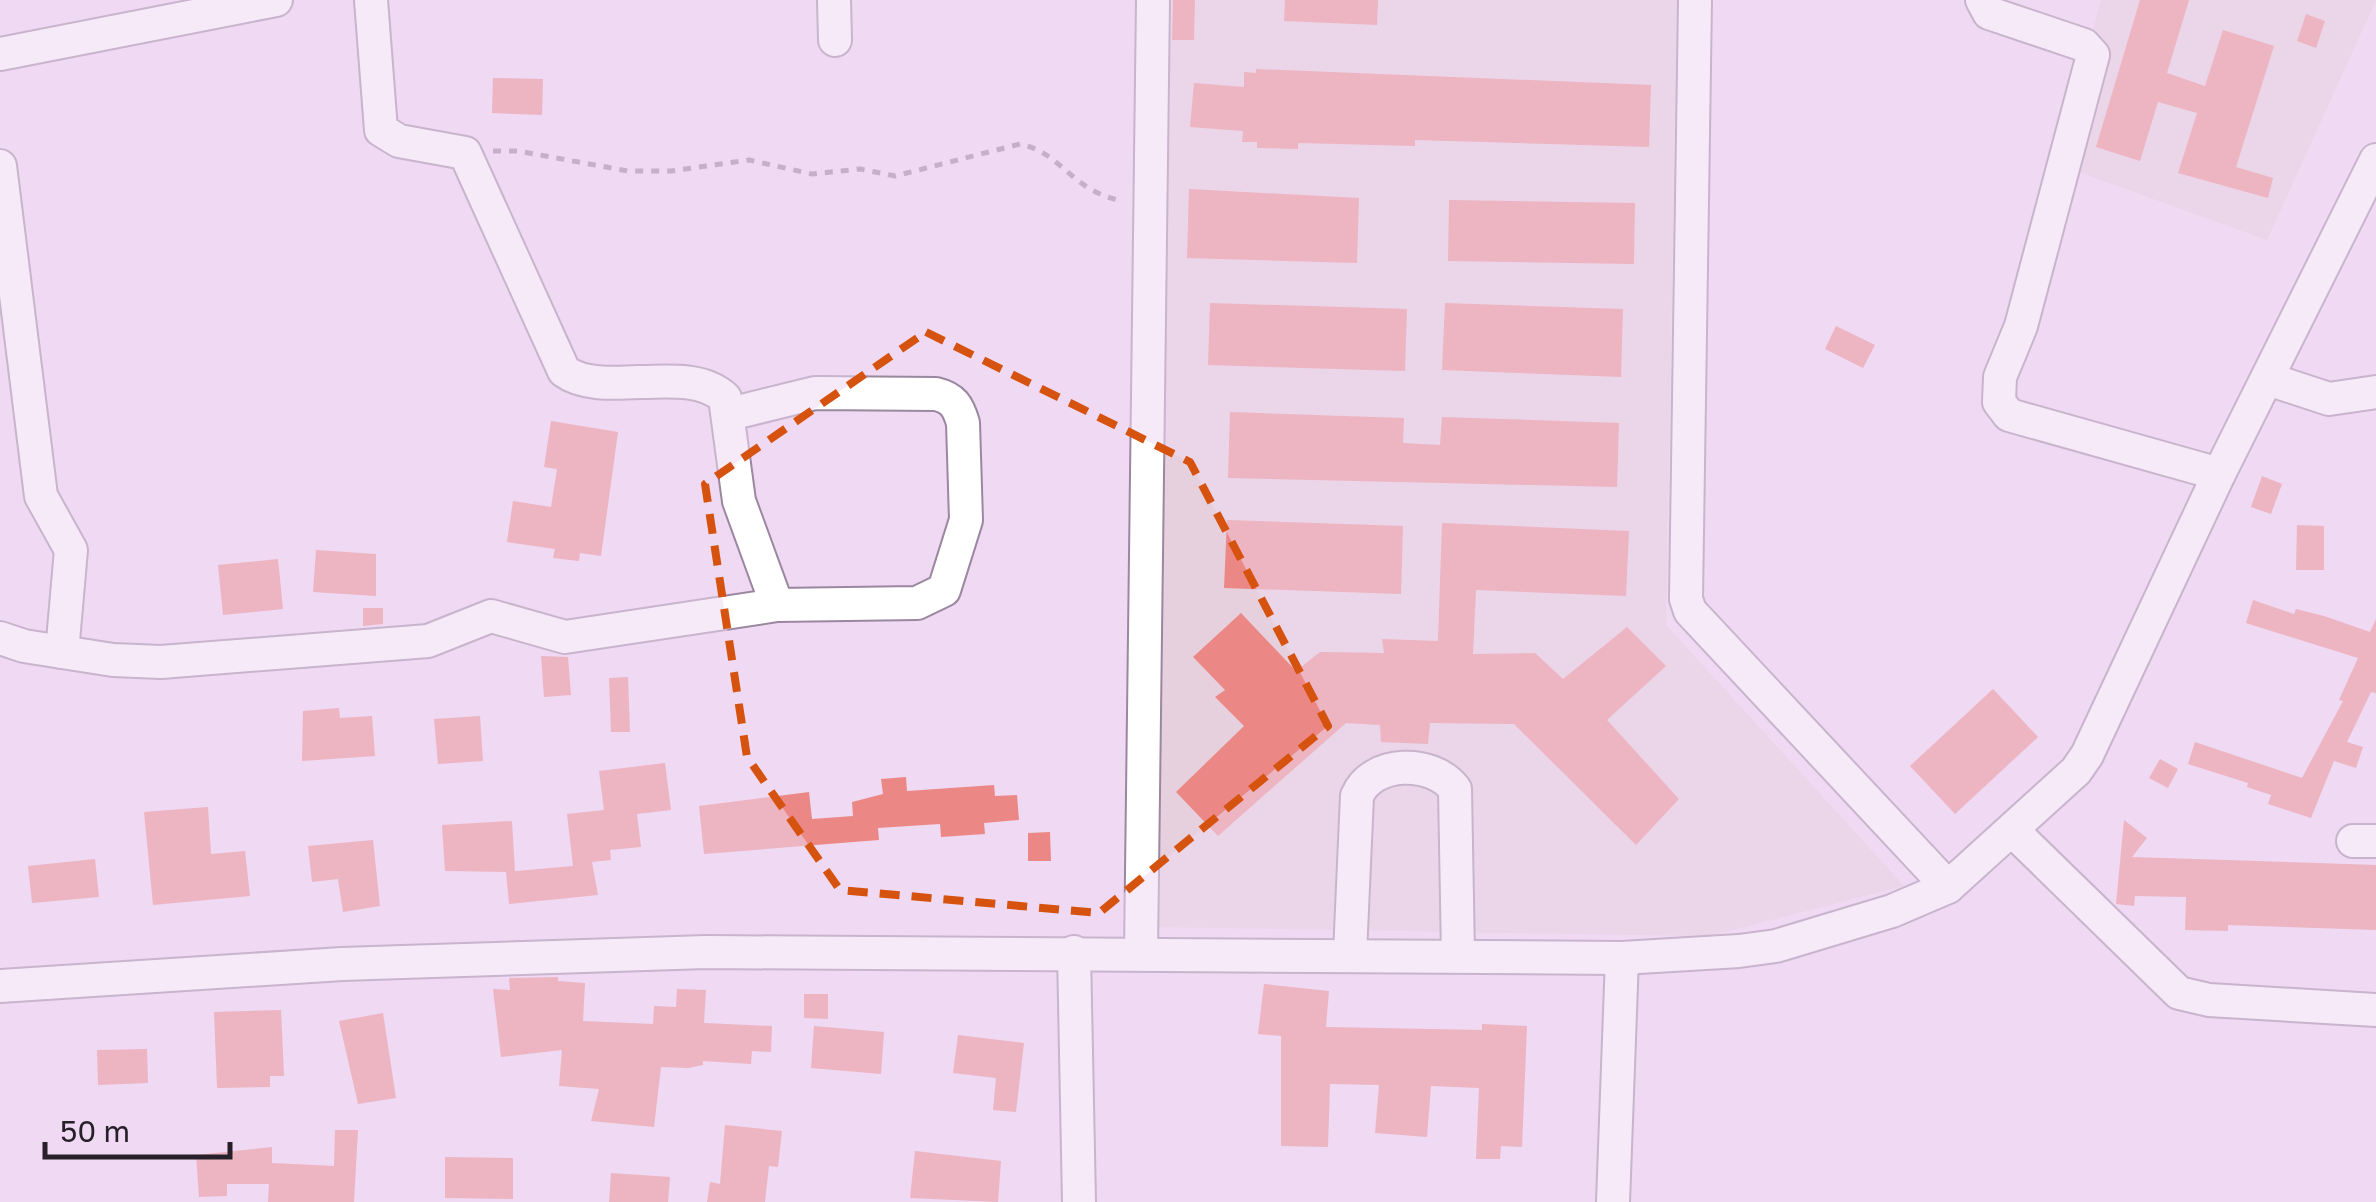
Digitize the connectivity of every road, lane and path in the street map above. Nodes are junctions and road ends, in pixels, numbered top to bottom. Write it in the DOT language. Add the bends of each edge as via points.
graph roads {
  1 [pos="276,0"];
  2 [pos="371,0"];
  3 [pos="834,0"];
  4 [pos="1154,0"];
  5 [pos="1695,0"];
  6 [pos="1982,0"];
  7 [pos="835,40"];
  8 [pos="0,54"];
  9 [pos="465,153"];
  10 [pos="2376,160"];
  11 [pos="0,166"];
  12 [pos="1152,206"];
  13 [pos="2268,379"];
  14 [pos="2376,392"];
  15 [pos="730,414"];
  16 [pos="2219,474"];
  17 [pos="776,605"];
  18 [pos="0,638"];
  19 [pos="62,652"];
  20 [pos="2012,830"];
  21 [pos="1948,888"];
  22 [pos="1074,952"];
  23 [pos="1141,952"];
  24 [pos="1350,954"];
  25 [pos="1458,956"];
  26 [pos="1622,958"];
  27 [pos="0,986"];
  28 [pos="2376,1010"];
  29 [pos="1080,1202"];
  30 [pos="1612,1202"];
  1 -- 8 [label="street"];
  2 -- 9 [label="street" via="381,130 399,141"];
  3 -- 7 [label="street"];
  4 -- 12 [label="street"];
  5 -- 21 [label="street" via="1686,600"];
  6 -- 16 [label="street" via="1989,13 2084,46 2092,56 2021,326 2000,376 1999,402 2010,415"];
  9 -- 12 [label="path" via="518,151 628,171 749,160 812,174 860,169 896,176 1020,144 1035,147 1087,192"];
  9 -- 15 [label="street" via="564,371 583,378 702,385 725,398"];
  10 -- 13 [label="street"];
  11 -- 19 [label="street" via="41,496 71,550"];
  12 -- 23 [label="street"];
  13 -- 14 [label="street" via="2330,399"];
  13 -- 16 [label="street"];
  15 -- 17 [label="street" via="739,501"];
  15 -- 17 [label="street" via="815,393 936,394 959,408 963,423 966,520 944,590 917,603"];
  16 -- 20 [label="street" via="2088,755"];
  17 -- 19 [label="street" via="565,638 491,616 428,641 161,662"];
  18 -- 19 [label="street"];
  20 -- 21 [label="street"];
  20 -- 28 [label="street" via="2179,992 2209,1000"];
  21 -- 26 [label="street" via="1776,946"];
  22 -- 23 [label="street"];
  22 -- 27 [label="street" via="687,952 342,964"];
  22 -- 29 [label="street"];
  23 -- 24 [label="street"];
  24 -- 25 [label="street"];
  24 -- 25 [label="street" via="1357,796 1367,778 1383,769 1436,772 1455,788"];
  25 -- 26 [label="street"];
  26 -- 30 [label="street"];
}
